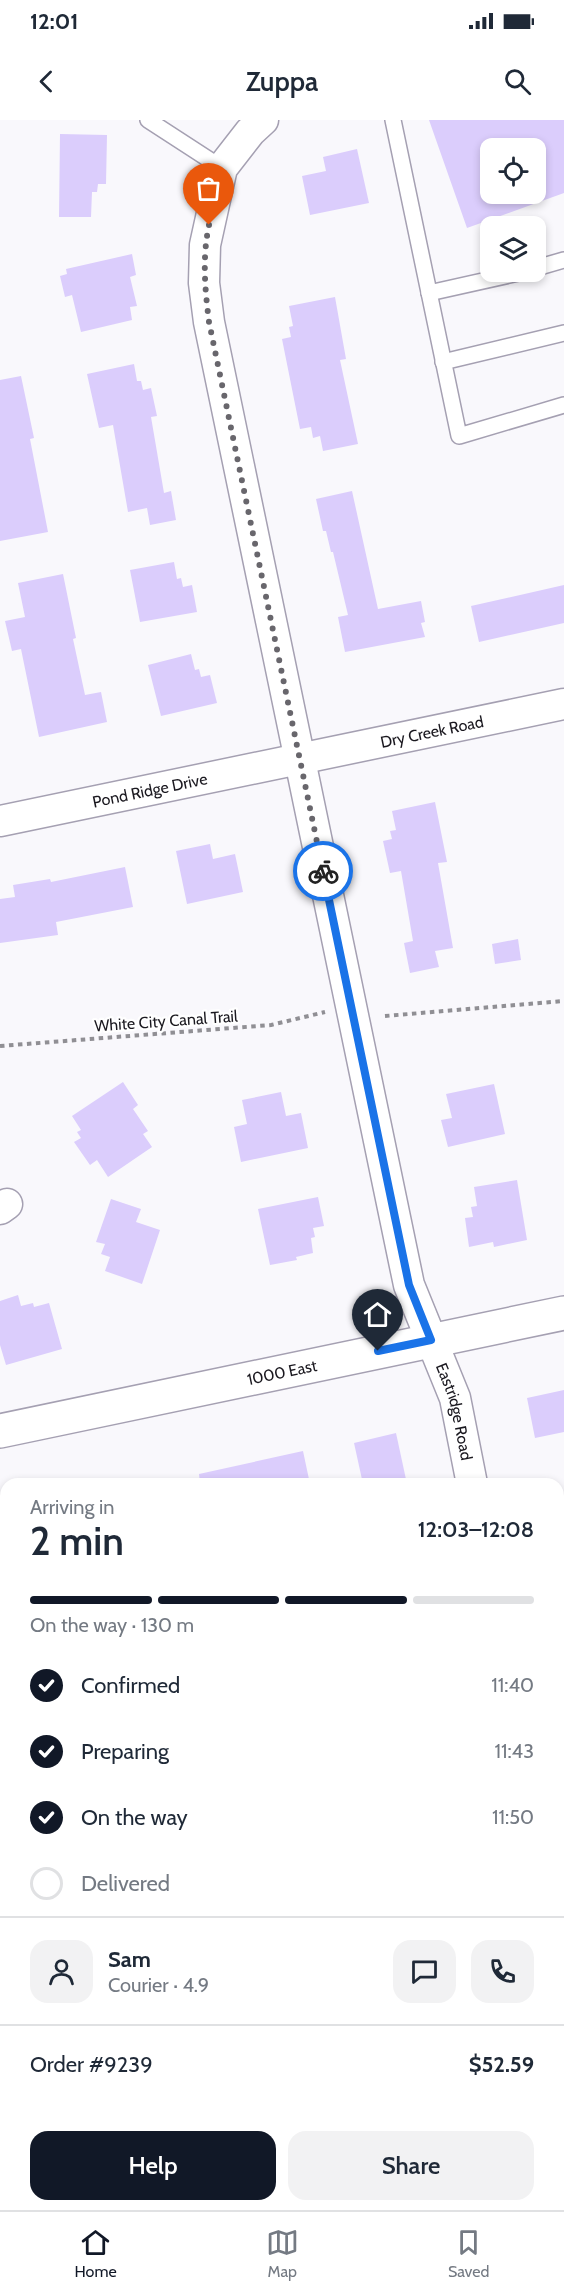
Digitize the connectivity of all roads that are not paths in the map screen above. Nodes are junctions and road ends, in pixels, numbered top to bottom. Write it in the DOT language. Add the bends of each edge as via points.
graph roads {
  1 [pos="148,120"];
  2 [pos="263,120"];
  3 [pos="393,120"];
  4 [pos="222,168"];
  5 [pos="564,260"];
  6 [pos="546,265"];
  7 [pos="480,282"];
  8 [pos="429,293"];
  9 [pos="564,333"];
  10 [pos="443,362"];
  11 [pos="564,405"];
  12 [pos="564,704"];
  13 [pos="300,759"];
  14 [pos="0,821"];
  15 [pos="564,1313"];
  16 [pos="431,1340"];
  17 [pos="0,1431"];
  18 [pos="471,1478"];
  1 -- 4 [label="lane"];
  2 -- 4 [label="street"];
  3 -- 8 [label="lane"];
  4 -- 13 [label="street, Eastridge Road" via="205,244 209,322"];
  5 -- 6 [label="lane"];
  7 -- 8 [label="lane"];
  8 -- 10 [label="lane"];
  9 -- 10 [label="lane"];
  10 -- 11 [label="lane" via="459,436"];
  12 -- 13 [label="street, Dry Creek Road"];
  13 -- 14 [label="street, Pond Ridge Drive"];
  13 -- 16 [label="street, Eastridge Road" via="409,1285"];
  15 -- 16 [label="street, 1000 East"];
  16 -- 17 [label="street, 1000 East"];
  16 -- 18 [label="street, Eastridge Road" via="455,1398"];
}
